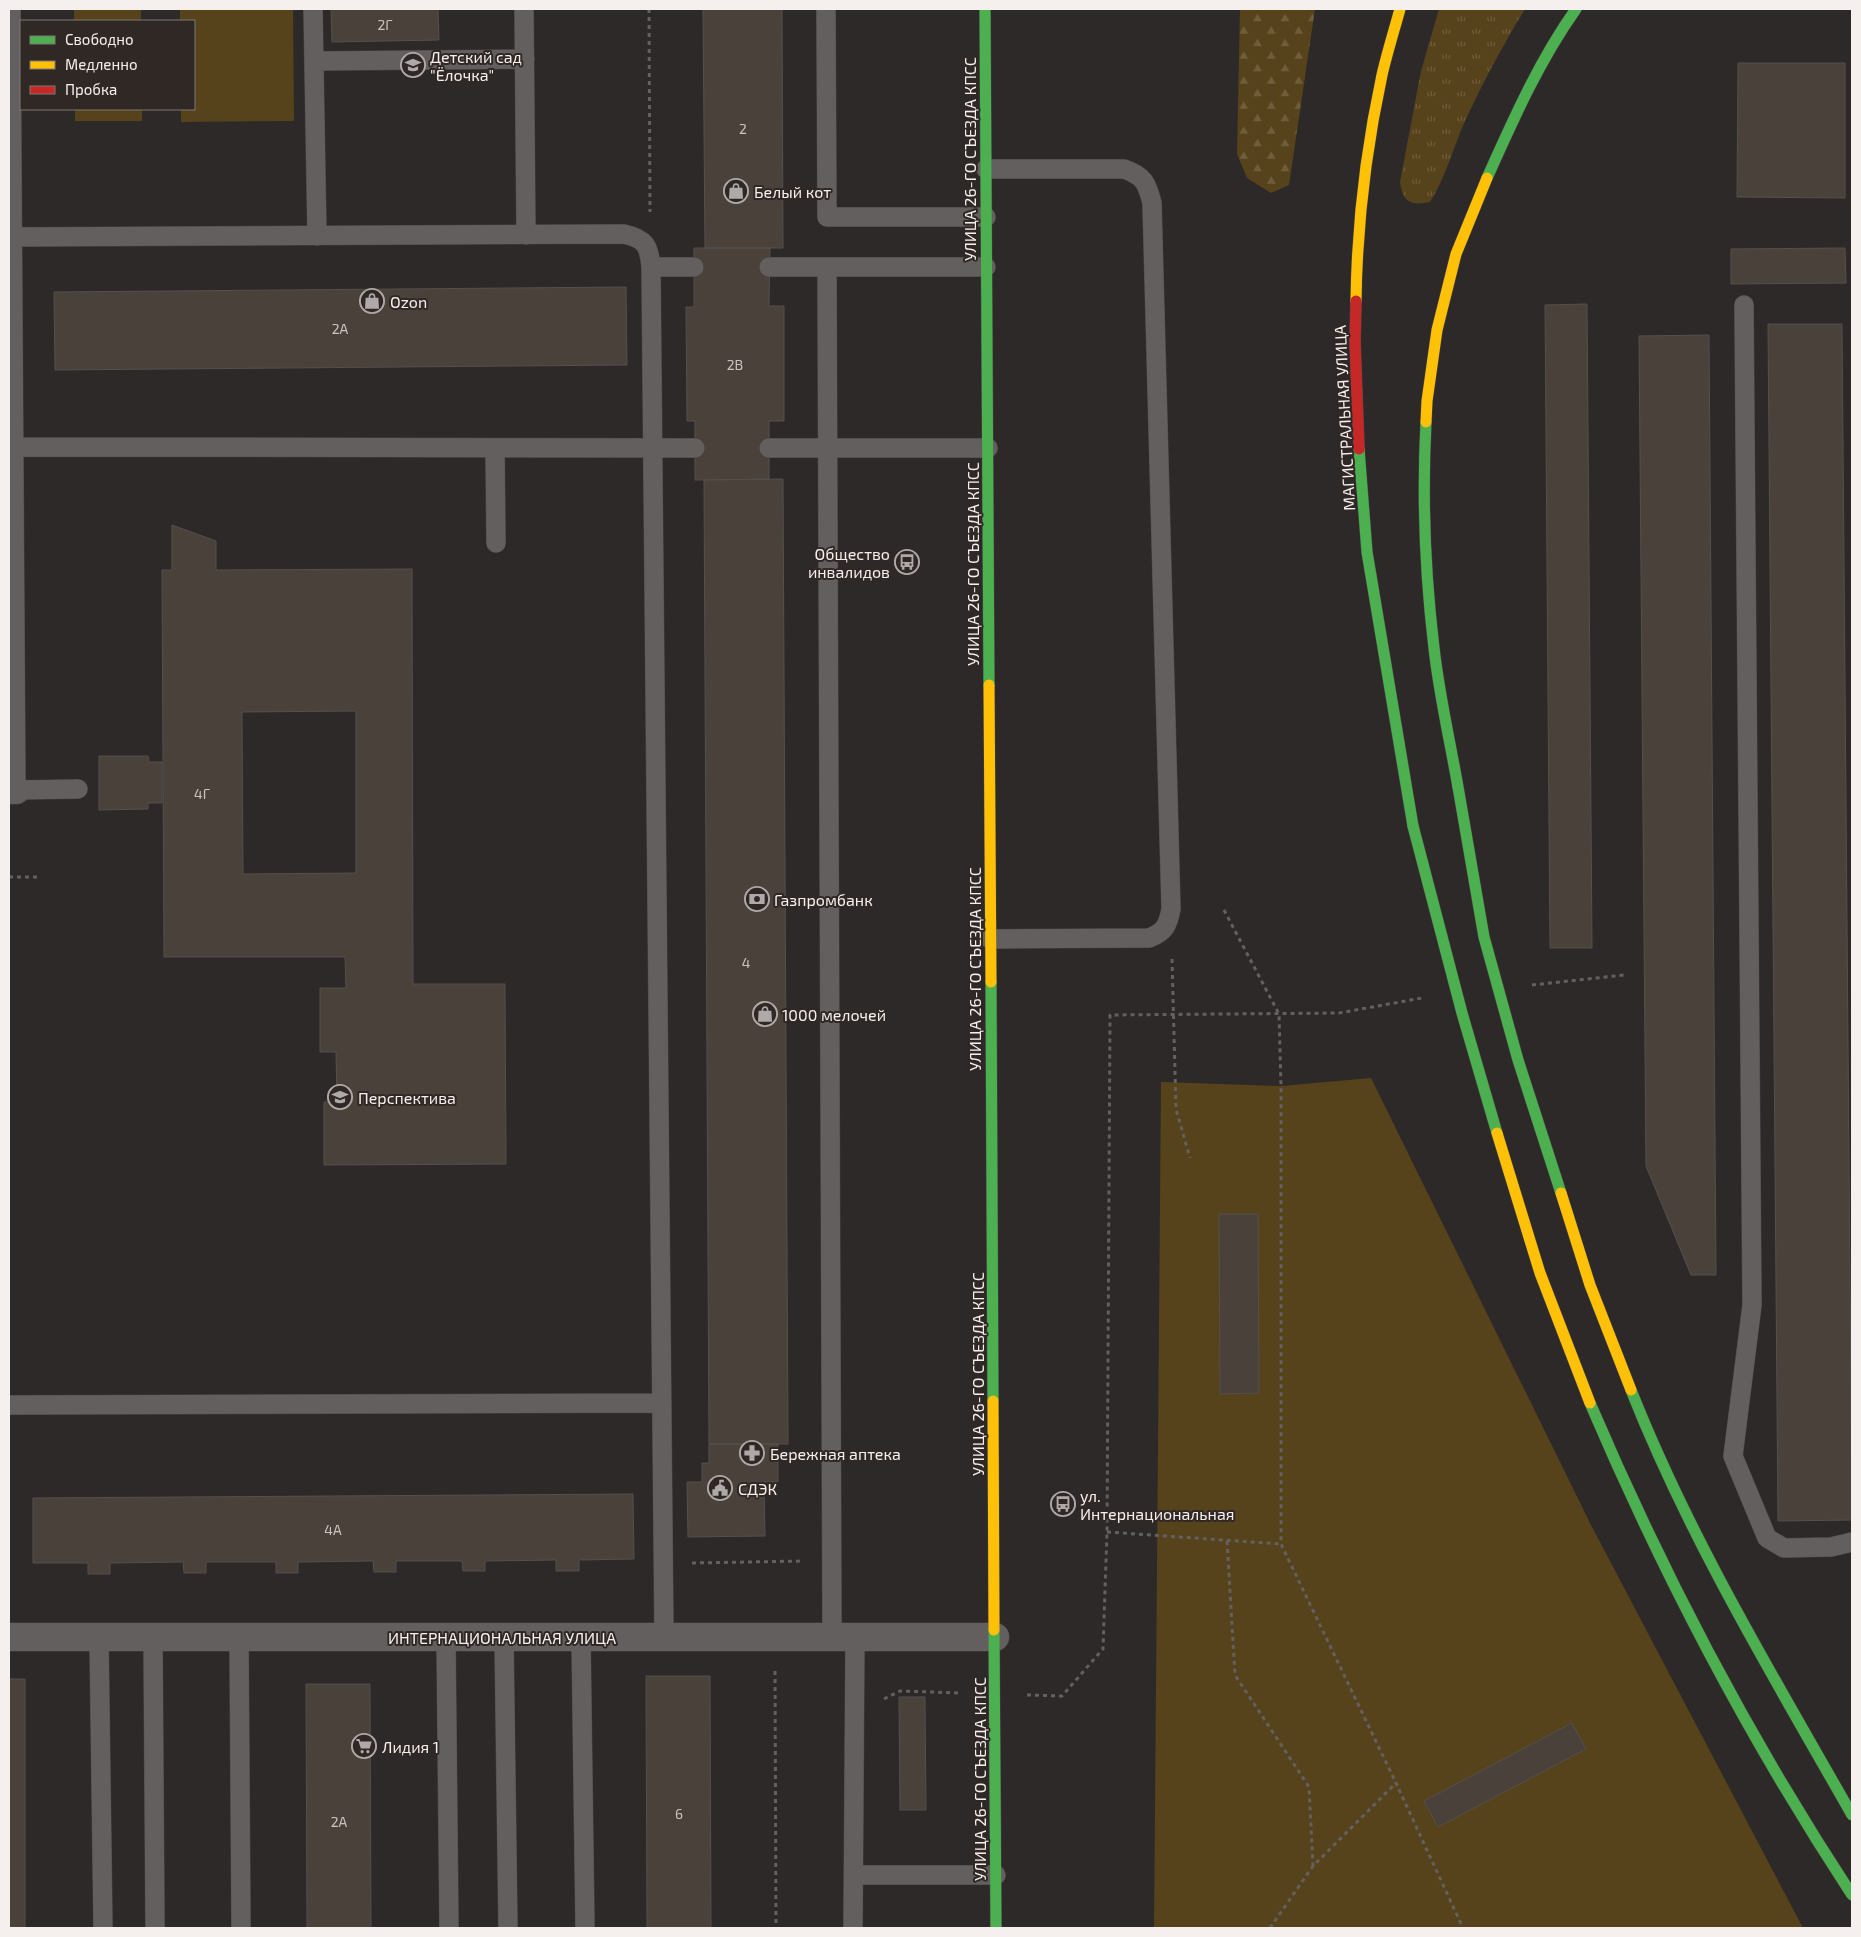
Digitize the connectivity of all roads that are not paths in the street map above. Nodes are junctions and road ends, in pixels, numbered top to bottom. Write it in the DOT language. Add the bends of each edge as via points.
graph roads {
  1 [pos="11,9"];
  2 [pos="313,9"];
  3 [pos="524,9"];
  4 [pos="826,9"];
  5 [pos="985,9"];
  6 [pos="1400,9"];
  7 [pos="1576,9"];
  8 [pos="525,59"];
  9 [pos="314,62"];
  10 [pos="986,169"];
  11 [pos="986,216"];
  12 [pos="526,235"];
  13 [pos="317,236"];
  14 [pos="12,237"];
  15 [pos="651,267"];
  16 [pos="694,267"];
  17 [pos="769,267"];
  18 [pos="827,267"];
  19 [pos="986,267"];
  20 [pos="1744,305"];
  21 [pos="14,447"];
  22 [pos="495,448"];
  23 [pos="652,448"];
  24 [pos="695,448"];
  25 [pos="769,448"];
  26 [pos="828,448"];
  27 [pos="988,448"];
  28 [pos="496,543"];
  29 [pos="12,790"];
  30 [pos="78,790"];
  31 [pos="990,939"];
  32 [pos="662,1403"];
  33 [pos="9,1405"];
  34 [pos="1852,1542"];
  35 [pos="843,1636"];
  36 [pos="995,1636"];
  37 [pos="9,1637"];
  38 [pos="99,1637"];
  39 [pos="153,1637"];
  40 [pos="239,1637"];
  41 [pos="446,1637"];
  42 [pos="504,1637"];
  43 [pos="581,1637"];
  44 [pos="664,1637"];
  45 [pos="1852,1815"];
  46 [pos="854,1875"];
  47 [pos="996,1875"];
  48 [pos="1852,1896"];
  49 [pos="103,1928"];
  50 [pos="155,1928"];
  51 [pos="241,1928"];
  52 [pos="449,1928"];
  53 [pos="508,1928"];
  54 [pos="585,1928"];
  55 [pos="853,1928"];
  56 [pos="996,1928"];
  1 -- 14 [label="lane"];
  2 -- 9 [label="lane"];
  3 -- 8 [label="lane"];
  4 -- 11 [label="lane" via="827,217"];
  5 -- 10 [label="main road, УЛИЦА 26-ГО СЪЕЗДА КПСС"];
  6 -- 48 [label="main road, МАГИСТРАЛЬНАЯ УЛИЦА, bridge" via="1368,153 1358,234 1356,318 1358,423 1366,545 1387,686 1413,826 1478,1074 1548,1297 1602,1433 1701,1640 1766,1757"];
  7 -- 45 [label="main road, bridge" via="1559,33 1522,103 1488,177 1456,254 1437,330 1427,401 1423,475 1434,649 1484,937 1518,1060 1590,1285 1640,1412 1692,1523 1740,1618"];
  8 -- 9 [label="lane"];
  8 -- 12 [label="lane"];
  9 -- 13 [label="lane"];
  10 -- 11 [label="main road, УЛИЦА 26-ГО СЪЕЗДА КПСС"];
  10 -- 31 [label="lane" via="1124,169 1137,174 1148,186 1152,203 1171,909 1169,922 1159,934 1149,938"];
  11 -- 19 [label="main road, УЛИЦА 26-ГО СЪЕЗДА КПСС"];
  12 -- 13 [label="lane"];
  12 -- 15 [label="lane" via="634,236 644,242 650,254"];
  13 -- 14 [label="lane"];
  14 -- 21 [label="lane"];
  15 -- 16 [label="lane"];
  15 -- 23 [label="lane"];
  17 -- 18 [label="lane"];
  18 -- 19 [label="lane"];
  18 -- 26 [label="lane"];
  19 -- 27 [label="main road, УЛИЦА 26-ГО СЪЕЗДА КПСС"];
  20 -- 34 [label="lane" via="1752,1305 1733,1456 1767,1538 1784,1548 1831,1547"];
  21 -- 22 [label="lane"];
  21 -- 29 [label="lane"];
  22 -- 23 [label="lane"];
  22 -- 28 [label="lane"];
  23 -- 24 [label="lane"];
  23 -- 32 [label="lane"];
  25 -- 26 [label="lane"];
  26 -- 27 [label="lane"];
  26 -- 35 [label="lane" via="832,1561"];
  27 -- 31 [label="main road, УЛИЦА 26-ГО СЪЕЗДА КПСС"];
  29 -- 30 [label="lane"];
  31 -- 36 [label="main road, УЛИЦА 26-ГО СЪЕЗДА КПСС"];
  32 -- 33 [label="lane"];
  32 -- 44 [label="lane"];
  35 -- 36 [label="street, ИНТЕРНАЦИОНАЛЬНАЯ УЛИЦА"];
  35 -- 44 [label="street, ИНТЕРНАЦИОНАЛЬНАЯ УЛИЦА"];
  35 -- 46 [label="lane" via="855,1701"];
  36 -- 47 [label="main road, УЛИЦА 26-ГО СЪЕЗДА КПСС"];
  37 -- 38 [label="street, ИНТЕРНАЦИОНАЛЬНАЯ УЛИЦА"];
  38 -- 39 [label="street, ИНТЕРНАЦИОНАЛЬНАЯ УЛИЦА"];
  38 -- 49 [label="lane"];
  39 -- 40 [label="street, ИНТЕРНАЦИОНАЛЬНАЯ УЛИЦА"];
  39 -- 50 [label="lane"];
  40 -- 41 [label="street, ИНТЕРНАЦИОНАЛЬНАЯ УЛИЦА"];
  40 -- 51 [label="lane"];
  41 -- 42 [label="street, ИНТЕРНАЦИОНАЛЬНАЯ УЛИЦА"];
  41 -- 52 [label="lane"];
  42 -- 43 [label="street, ИНТЕРНАЦИОНАЛЬНАЯ УЛИЦА"];
  42 -- 53 [label="lane"];
  43 -- 44 [label="street, ИНТЕРНАЦИОНАЛЬНАЯ УЛИЦА"];
  43 -- 54 [label="lane"];
  46 -- 47 [label="lane"];
  46 -- 55 [label="lane"];
  47 -- 56 [label="main road, УЛИЦА 26-ГО СЪЕЗДА КПСС"];
}
